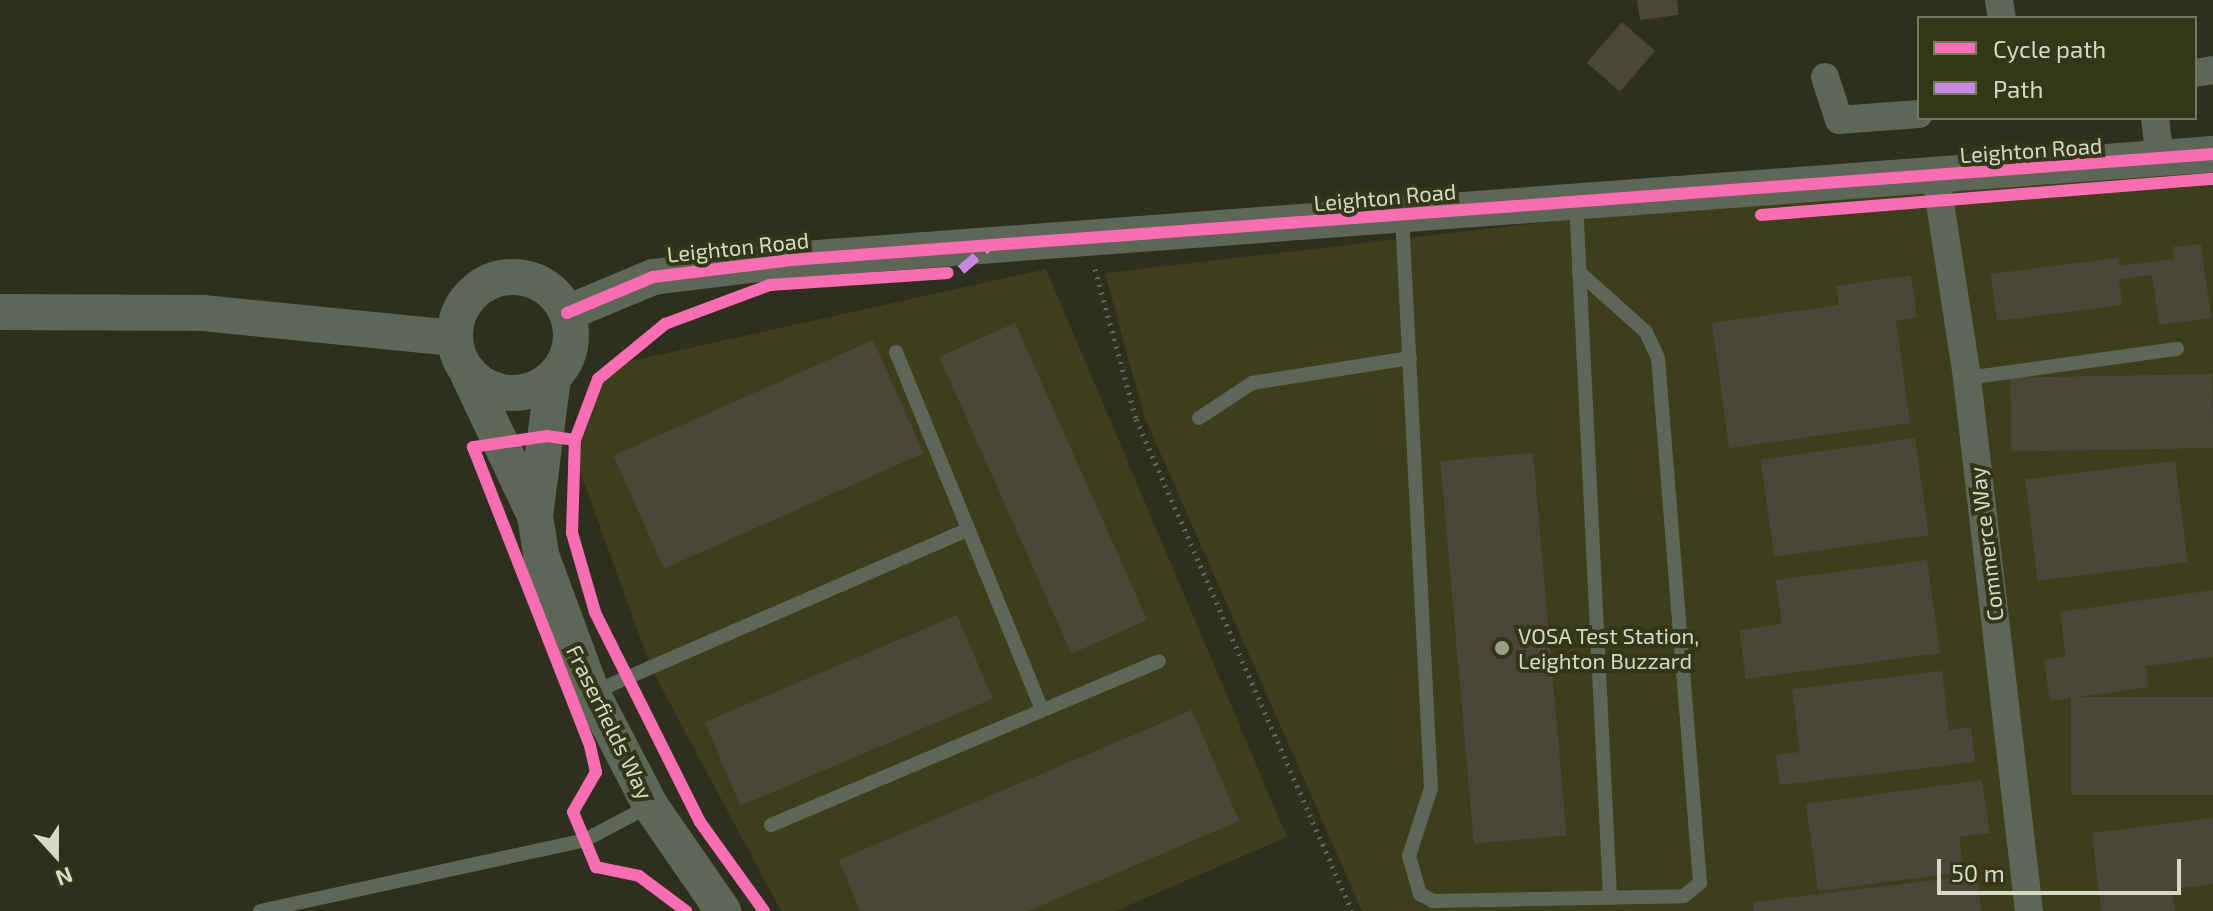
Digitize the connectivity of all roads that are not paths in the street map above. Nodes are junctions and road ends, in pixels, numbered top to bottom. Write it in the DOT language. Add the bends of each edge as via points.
graph roads {
  1 [pos="1825,77"];
  2 [pos="1917,114"];
  3 [pos="2155,120"];
  4 [pos="2213,154"];
  5 [pos="2160,160"];
  6 [pos="1936,177"];
  7 [pos="1576,201"];
  8 [pos="1402,216"];
  9 [pos="1579,272"];
  10 [pos="0,312"];
  11 [pos="567,313"];
  12 [pos="454,338"];
  13 [pos="2177,349"];
  14 [pos="896,352"];
  15 [pos="1410,358"];
  16 [pos="468,374"];
  17 [pos="553,378"];
  18 [pos="1967,378"];
  19 [pos="1199,418"];
  20 [pos="535,516"];
  21 [pos="965,531"];
  22 [pos="1159,661"];
  23 [pos="592,693"];
  24 [pos="1042,710"];
  25 [pos="650,805"];
  26 [pos="771,825"];
  27 [pos="1610,896"];
  28 [pos="260,911"];
  29 [pos="723,911"];
  30 [pos="2029,911"];
  1 -- 2 [label="street" via="1839,120"];
  3 -- 5 [label="street"];
  4 -- 5 [label="street, Leighton Road"];
  5 -- 6 [label="street, Leighton Road"];
  6 -- 7 [label="street, Leighton Road"];
  6 -- 18 [label="street, Commerce Way"];
  7 -- 8 [label="street, Leighton Road"];
  7 -- 9 [label="lane"];
  8 -- 11 [label="street, Leighton Road" via="791,260 653,277"];
  8 -- 15 [label="lane"];
  9 -- 27 [label="lane"];
  9 -- 27 [label="lane" via="1646,332 1658,358 1700,883 1684,896"];
  10 -- 12 [label="street" via="203,313"];
  11 -- 12 [label="street" via="544,285 509,277 476,290"];
  11 -- 17 [label="street" via="570,348"];
  12 -- 16 [label="street"];
  13 -- 18 [label="lane"];
  14 -- 21 [label="lane"];
  15 -- 19 [label="lane" via="1252,383"];
  15 -- 27 [label="lane" via="1431,788 1409,856 1413,878 1433,901"];
  16 -- 17 [label="street" via="502,393 538,388"];
  16 -- 20 [label="street, Fraserfields Way"];
  17 -- 20 [label="street, Fraserfields Way"];
  18 -- 30 [label="street, Commerce Way"];
  20 -- 23 [label="street, Fraserfields Way" via="541,555"];
  21 -- 23 [label="lane"];
  21 -- 24 [label="lane"];
  22 -- 24 [label="lane"];
  23 -- 25 [label="street, Fraserfields Way"];
  24 -- 26 [label="lane"];
  25 -- 28 [label="lane" via="585,840"];
  25 -- 29 [label="street, Fraserfields Way"];
}
